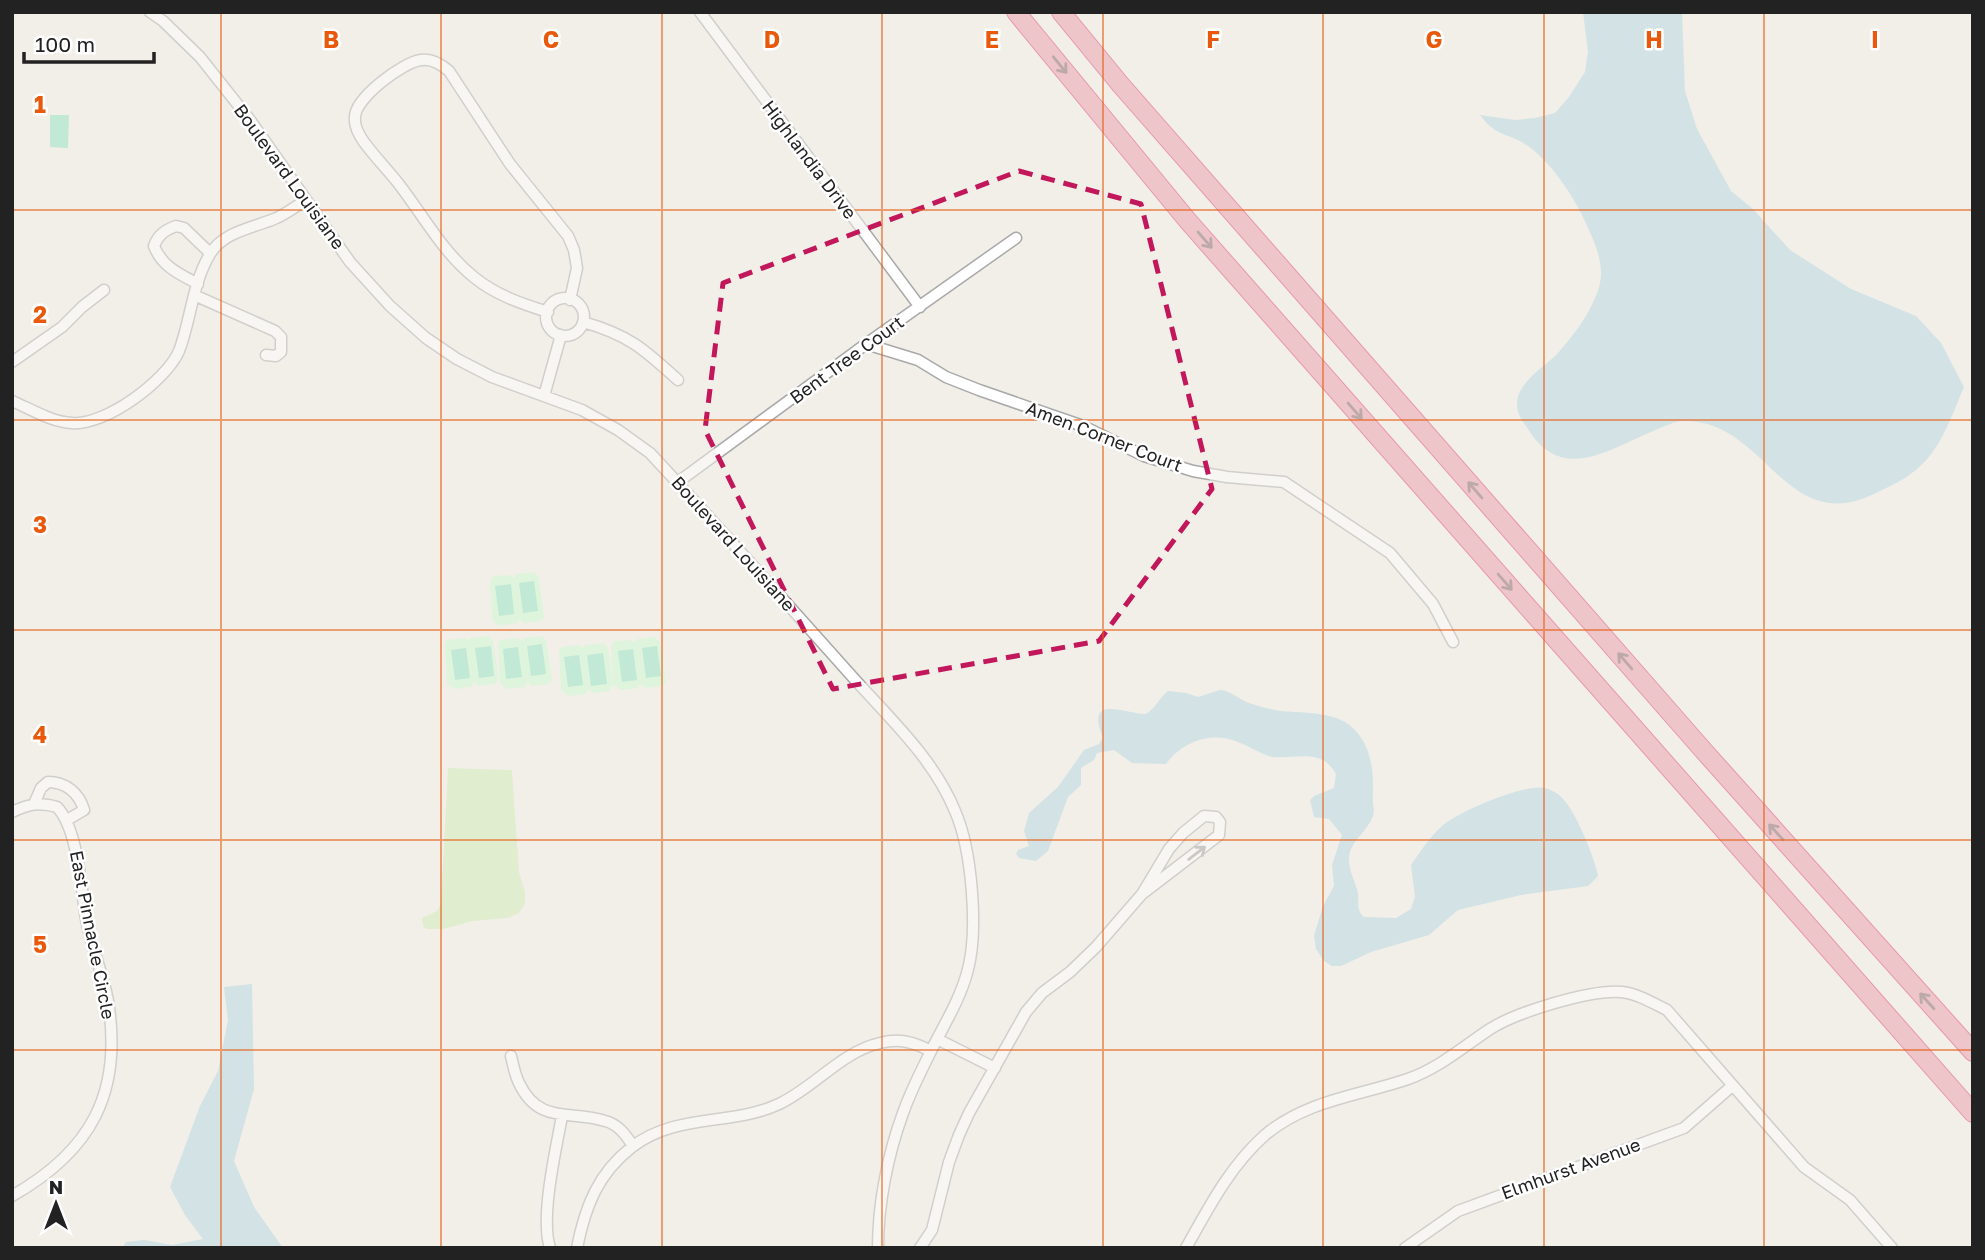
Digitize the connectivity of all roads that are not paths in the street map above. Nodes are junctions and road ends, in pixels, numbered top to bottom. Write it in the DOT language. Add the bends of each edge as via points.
graph roads {
  1 [pos="150,12"];
  2 [pos="700,12"];
  3 [pos="1016,12"];
  4 [pos="1061,12"];
  5 [pos="306,200"];
  6 [pos="1016,238"];
  7 [pos="210,253"];
  8 [pos="198,284"];
  9 [pos="104,290"];
  10 [pos="194,295"];
  11 [pos="570,300"];
  12 [pos="920,307"];
  13 [pos="548,312"];
  14 [pos="583,322"];
  15 [pos="561,335"];
  16 [pos="866,344"];
  17 [pos="266,355"];
  18 [pos="12,362"];
  19 [pos="678,380"];
  20 [pos="544,396"];
  21 [pos="12,401"];
  22 [pos="678,482"];
  23 [pos="1453,642"];
  24 [pos="34,804"];
  25 [pos="12,812"];
  26 [pos="67,820"];
  27 [pos="1143,894"];
  28 [pos="937,1039"];
  29 [pos="931,1051"];
  30 [pos="1973,1052"];
  31 [pos="511,1056"];
  32 [pos="995,1068"];
  33 [pos="1732,1086"];
  34 [pos="1973,1113"];
  35 [pos="562,1116"];
  36 [pos="633,1146"];
  37 [pos="12,1196"];
  38 [pos="1409,1247"];
  39 [pos="550,1248"];
  40 [pos="577,1248"];
  41 [pos="878,1248"];
  42 [pos="920,1248"];
  43 [pos="1185,1248"];
  44 [pos="1892,1248"];
  1 -- 5 [label="street, Boulevard Louisiane" via="200,57"];
  2 -- 12 [label="street, Highlandia Drive"];
  3 -- 34 [label="highway, one-way" via="1188,221"];
  30 -- 4 [label="highway, one-way" via="1694,740"];
  5 -- 7 [label="street" via="277,218 236,232"];
  5 -- 20 [label="street, Boulevard Louisiane" via="350,262 426,338 492,377"];
  6 -- 12 [label="street, Bent Tree Court"];
  7 -- 8 [label="street"];
  7 -- 8 [label="street" via="176,226 157,238 158,256 171,270"];
  8 -- 10 [label="street"];
  9 -- 18 [label="street"];
  10 -- 17 [label="street" via="275,331 281,337 281,352"];
  10 -- 21 [label="street" via="171,368 116,409 91,422 75,424 59,422"];
  11 -- 13 [label="street" via="556,301"];
  11 -- 13 [label="street" via="577,268 568,236 503,155 449,71 429,60 407,64 357,107 357,128 364,141 475,279 498,294"];
  11 -- 14 [label="street" via="581,307"];
  12 -- 16 [label="street, Bent Tree Court"];
  13 -- 15 [label="street" via="550,328"];
  14 -- 15 [label="street" via="576,333"];
  14 -- 19 [label="street" via="642,347"];
  15 -- 20 [label="street"];
  16 -- 22 [label="street, Bent Tree Court"];
  16 -- 23 [label="street, Amen Corner Court" via="1083,426 1144,456 1193,471 1284,482 1390,553 1433,604"];
  20 -- 22 [label="street, Boulevard Louisiane" via="618,430 650,453"];
  22 -- 28 [label="street, Boulevard Louisiane" via="914,746 939,777 956,813 974,916 973,944 967,975"];
  24 -- 25 [label="street"];
  24 -- 26 [label="street, East Pinnacle Circle" via="57,807"];
  24 -- 26 [label="street" via="40,788 56,782 80,797 84,810"];
  26 -- 37 [label="street, East Pinnacle Circle" via="89,934 108,1000 113,1046 110,1078 89,1129 68,1157"];
  27 -- 27 [label="street, one-way" via="1219,835 1216,817 1204,816 1183,832"];
  27 -- 32 [label="street" via="1096,947 1042,993"];
  28 -- 29 [label="street, Boulevard Louisiane"];
  28 -- 32 [label="street"];
  29 -- 36 [label="street" via="914,1042 879,1043 855,1052 780,1103 750,1114 670,1127"];
  29 -- 41 [label="street, Boulevard Louisiane" via="903,1112 891,1156"];
  31 -- 35 [label="street" via="527,1096 537,1106"];
  32 -- 42 [label="street" via="959,1135 932,1230"];
  33 -- 38 [label="street, Elmhurst Avenue" via="1684,1128 1458,1211"];
  33 -- 43 [label="street" via="1667,1010 1637,995 1595,994 1529,1010 1409,1078 1325,1101 1293,1115 1243,1157"];
  33 -- 44 [label="street" via="1804,1167 1850,1200"];
  35 -- 36 [label="street" via="606,1121"];
  35 -- 39 [label="street" via="549,1191"];
  36 -- 40 [label="street" via="614,1162 589,1200"];
}
